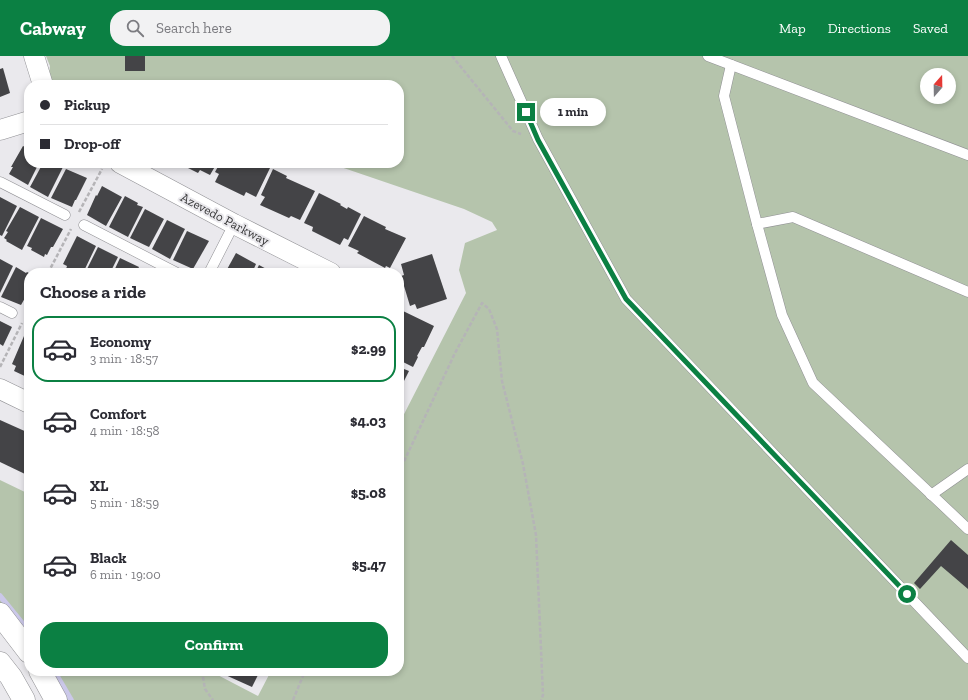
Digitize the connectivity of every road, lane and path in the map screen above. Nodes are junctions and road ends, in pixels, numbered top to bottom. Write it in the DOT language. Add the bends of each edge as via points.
graph roads {
  1 [pos="34,56"];
  2 [pos="452,56"];
  3 [pos="501,56"];
  4 [pos="708,56"];
  5 [pos="731,66"];
  6 [pos="42,80"];
  7 [pos="24,123"];
  8 [pos="0,130"];
  9 [pos="538,140"];
  10 [pos="968,156"];
  11 [pos="129,168"];
  12 [pos="0,182"];
  13 [pos="65,215"];
  14 [pos="234,224"];
  15 [pos="757,224"];
  16 [pos="84,225"];
  17 [pos="167,268"];
  18 [pos="212,268"];
  19 [pos="321,268"];
  20 [pos="968,292"];
  21 [pos="0,307"];
  22 [pos="12,313"];
  23 [pos="24,320"];
  24 [pos="0,367"];
  25 [pos="0,389"];
  26 [pos="24,401"];
  27 [pos="404,461"];
  28 [pos="968,469"];
  29 [pos="931,495"];
  30 [pos="968,529"];
  31 [pos="0,614"];
  32 [pos="24,645"];
  33 [pos="968,658"];
  34 [pos="0,663"];
  35 [pos="43,676"];
  36 [pos="203,676"];
  37 [pos="303,676"];
  38 [pos="24,700"];
  39 [pos="56,700"];
  40 [pos="213,700"];
  41 [pos="293,700"];
  42 [pos="541,700"];
  1 -- 6 [label="street"];
  2 -- 9 [label="path" via="512,131"];
  3 -- 9 [label="lane"];
  4 -- 5 [label="lane"];
  5 -- 10 [label="lane"];
  5 -- 15 [label="lane" via="724,96"];
  7 -- 8 [label="street"];
  9 -- 33 [label="lane" via="626,299"];
  11 -- 14 [label="street, Azevedo Parkway"];
  12 -- 13 [label="lane"];
  14 -- 18 [label="lane"];
  14 -- 19 [label="street, Azevedo Parkway"];
  15 -- 20 [label="lane" via="793,217"];
  15 -- 29 [label="lane" via="782,316 813,383"];
  16 -- 17 [label="lane"];
  21 -- 22 [label="lane"];
  23 -- 24 [label="path"];
  25 -- 26 [label="street"];
  27 -- 42 [label="path" via="455,353 482,303 490,309 497,329 502,381 523,464 536,535 543,695"];
  28 -- 29 [label="lane"];
  29 -- 30 [label="lane"];
  31 -- 32 [label="street"];
  34 -- 38 [label="street"];
  35 -- 39 [label="street"];
  36 -- 40 [label="path" via="205,689"];
  37 -- 41 [label="path"];
}
